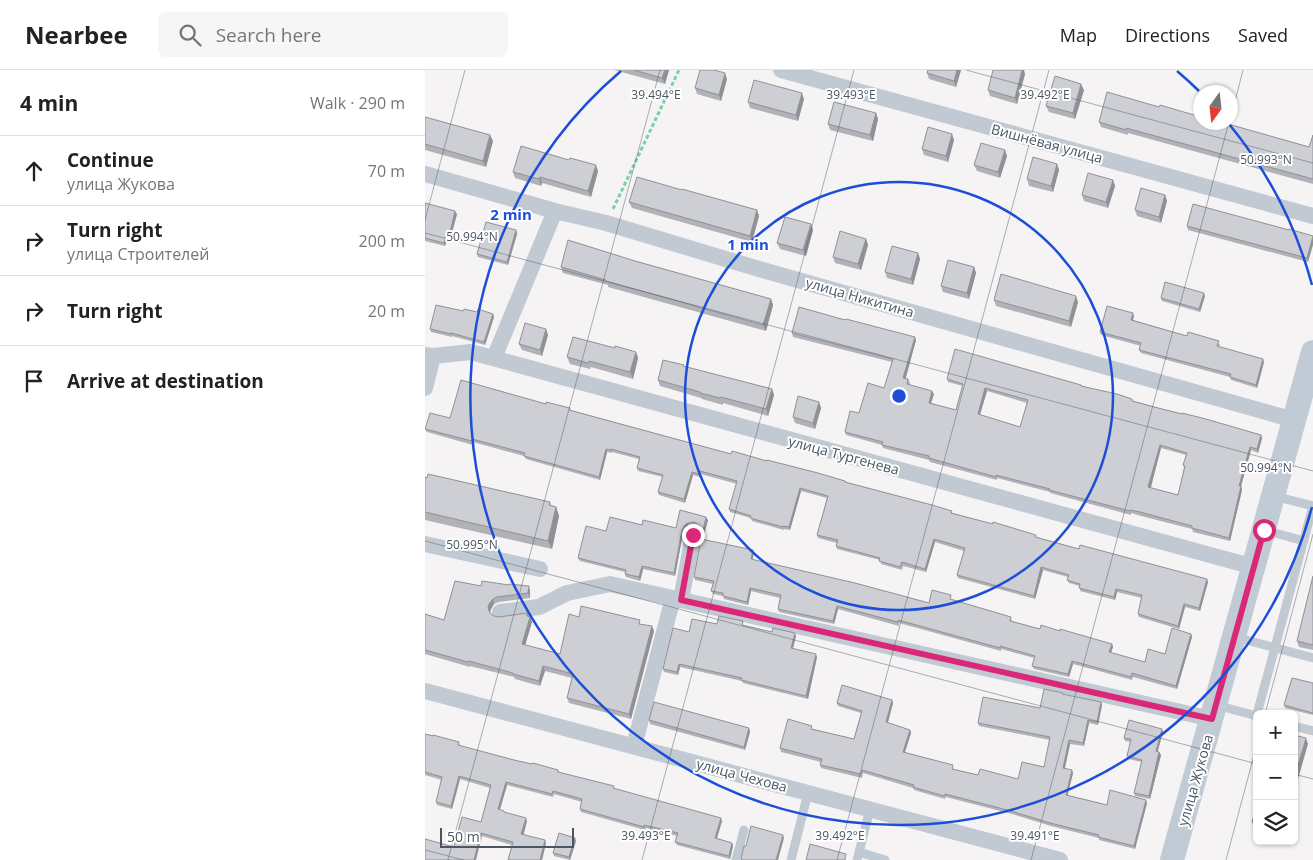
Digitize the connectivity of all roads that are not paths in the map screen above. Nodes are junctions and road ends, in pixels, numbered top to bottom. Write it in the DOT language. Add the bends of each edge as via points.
graph roads {
  1 [pos="781,70"];
  2 [pos="425,174"];
  3 [pos="555,211"];
  4 [pos="1313,216"];
  5 [pos="1313,352"];
  6 [pos="429,356"];
  7 [pos="495,358"];
  8 [pos="425,388"];
  9 [pos="1294,420"];
  10 [pos="1274,496"];
  11 [pos="1313,506"];
  12 [pos="1264,530"];
  13 [pos="693,535"];
  14 [pos="1304,541"];
  15 [pos="425,544"];
  16 [pos="1254,567"];
  17 [pos="540,569"];
  18 [pos="677,599"];
  19 [pos="501,612"];
  20 [pos="1235,637"];
  21 [pos="1275,648"];
  22 [pos="1313,658"];
  23 [pos="425,690"];
  24 [pos="1258,710"];
  25 [pos="1214,712"];
  26 [pos="1253,715"];
  27 [pos="1298,727"];
  28 [pos="1313,731"];
  29 [pos="634,746"];
  30 [pos="808,792"];
  31 [pos="870,809"];
  32 [pos="744,830"];
  33 [pos="858,856"];
  34 [pos="1053,859"];
  35 [pos="736,860"];
  36 [pos="791,860"];
  37 [pos="885,860"];
  38 [pos="1172,860"];
  1 -- 4 [label="street, Вишнёвая улица"];
  2 -- 3 [label="street, улица Никитина"];
  3 -- 7 [label="street"];
  3 -- 9 [label="street, улица Никитина" via="607,223"];
  5 -- 9 [label="street, улица Жукова"];
  6 -- 7 [label="street, улица Тургенева" via="471,352"];
  6 -- 8 [label="street"];
  7 -- 16 [label="street, улица Тургенева"];
  9 -- 10 [label="street, улица Жукова"];
  10 -- 11 [label="lane"];
  10 -- 12 [label="street, улица Жукова"];
  11 -- 14 [label="lane"];
  12 -- 14 [label="lane"];
  12 -- 16 [label="street, улица Жукова"];
  13 -- 18 [label="street"];
  14 -- 21 [label="lane"];
  15 -- 17 [label="street"];
  16 -- 20 [label="street, улица Жукова"];
  18 -- 19 [label="street" via="610,584 567,593 539,607"];
  18 -- 25 [label="street"];
  18 -- 29 [label="street"];
  20 -- 21 [label="lane"];
  20 -- 25 [label="street, улица Жукова"];
  21 -- 22 [label="lane"];
  21 -- 24 [label="lane"];
  23 -- 29 [label="street, улица Чехова"];
  25 -- 26 [label="lane"];
  25 -- 38 [label="street, улица Жукова"];
  27 -- 28 [label="lane"];
  29 -- 30 [label="street, улица Чехова"];
  30 -- 31 [label="street, улица Чехова"];
  30 -- 36 [label="lane"];
  31 -- 33 [label="lane"];
  31 -- 34 [label="street, улица Чехова"];
  32 -- 35 [label="lane"];
  33 -- 37 [label="lane"];
}
